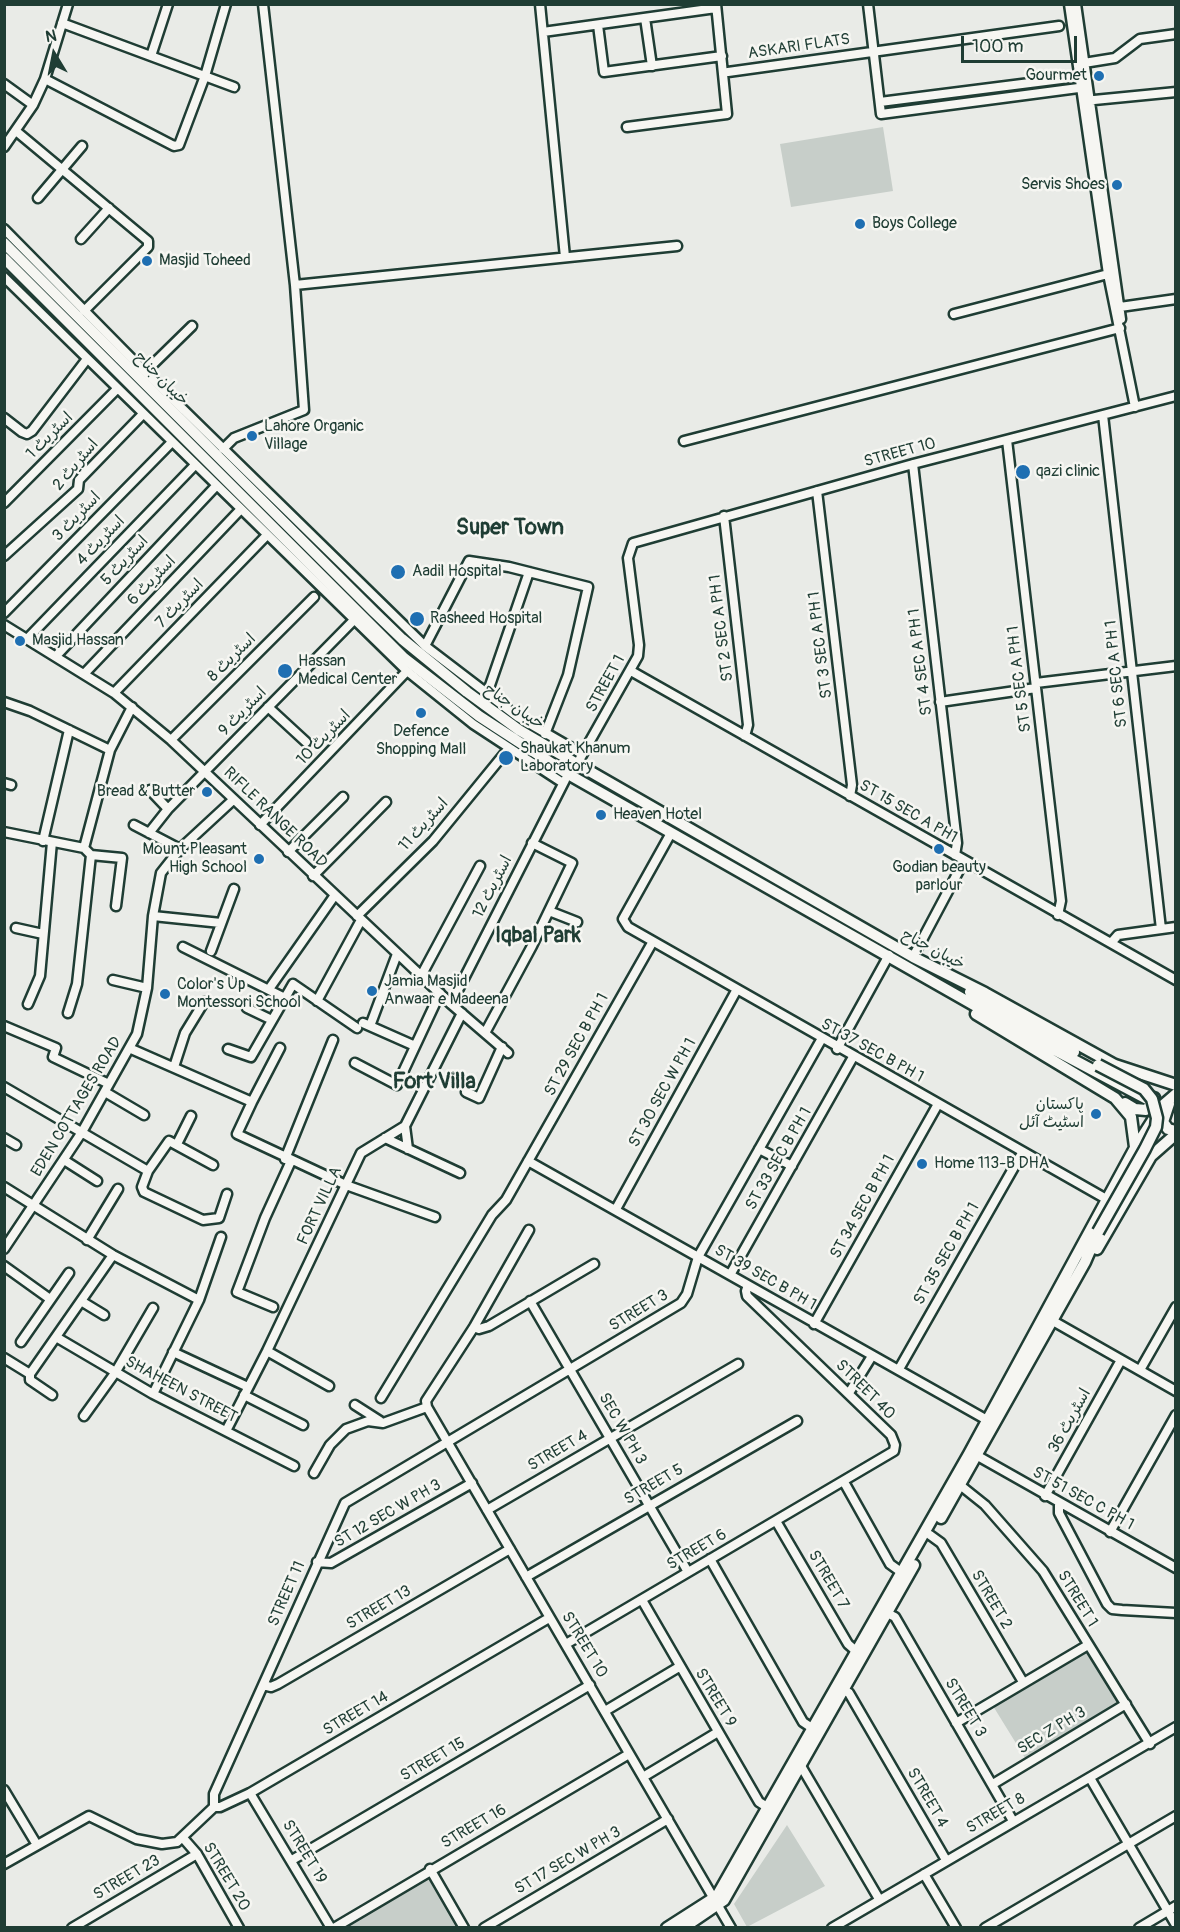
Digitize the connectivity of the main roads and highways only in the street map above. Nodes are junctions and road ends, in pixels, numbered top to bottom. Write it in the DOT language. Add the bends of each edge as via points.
graph roads {
  1 [pos="4,243"];
  2 [pos="4,258"];
  3 [pos="950,984"];
  4 [pos="1115,1065"];
  5 [pos="1176,1085"];
  6 [pos="1172,1096"];
  7 [pos="1115,1098"];
  8 [pos="1149,1100"];
  9 [pos="1176,1133"];
  10 [pos="1135,1148"];
  11 [pos="1085,1262"];
  12 [pos="716,1903"];
  13 [pos="667,1928"];
  14 [pos="683,1928"];
  1 -- 3 [label="main road, خیبان جناح" via="402,639 475,699 519,730 580,759 913,957"];
  2 -- 3 [label="main road, خیبان جناح" via="404,658 479,716 566,778 889,955"];
  3 -- 4 [label="main road, خیبان جناح" via="985,993"];
  3 -- 7 [label="main road" via="966,1008"];
  3 -- 8 [label="main road, خیبان جناح"];
  3 -- 11 [label="main road, bridge" via="1144,1089 1152,1099 1156,1127"];
  4 -- 5 [label="main road, خیبان جناح"];
  4 -- 7 [label="main road" via="1145,1086 1154,1102 1143,1110"];
  6 -- 9 [label="main road" via="1164,1122"];
  6 -- 10 [label="main road"];
  7 -- 10 [label="main road" via="1131,1117"];
  9 -- 11 [label="main road" via="1151,1156 1097,1249"];
  10 -- 12 [label="main road"];
  11 -- 12 [label="main road" via="801,1766"];
  12 -- 13 [label="main road"];
  12 -- 14 [label="main road"];
}
